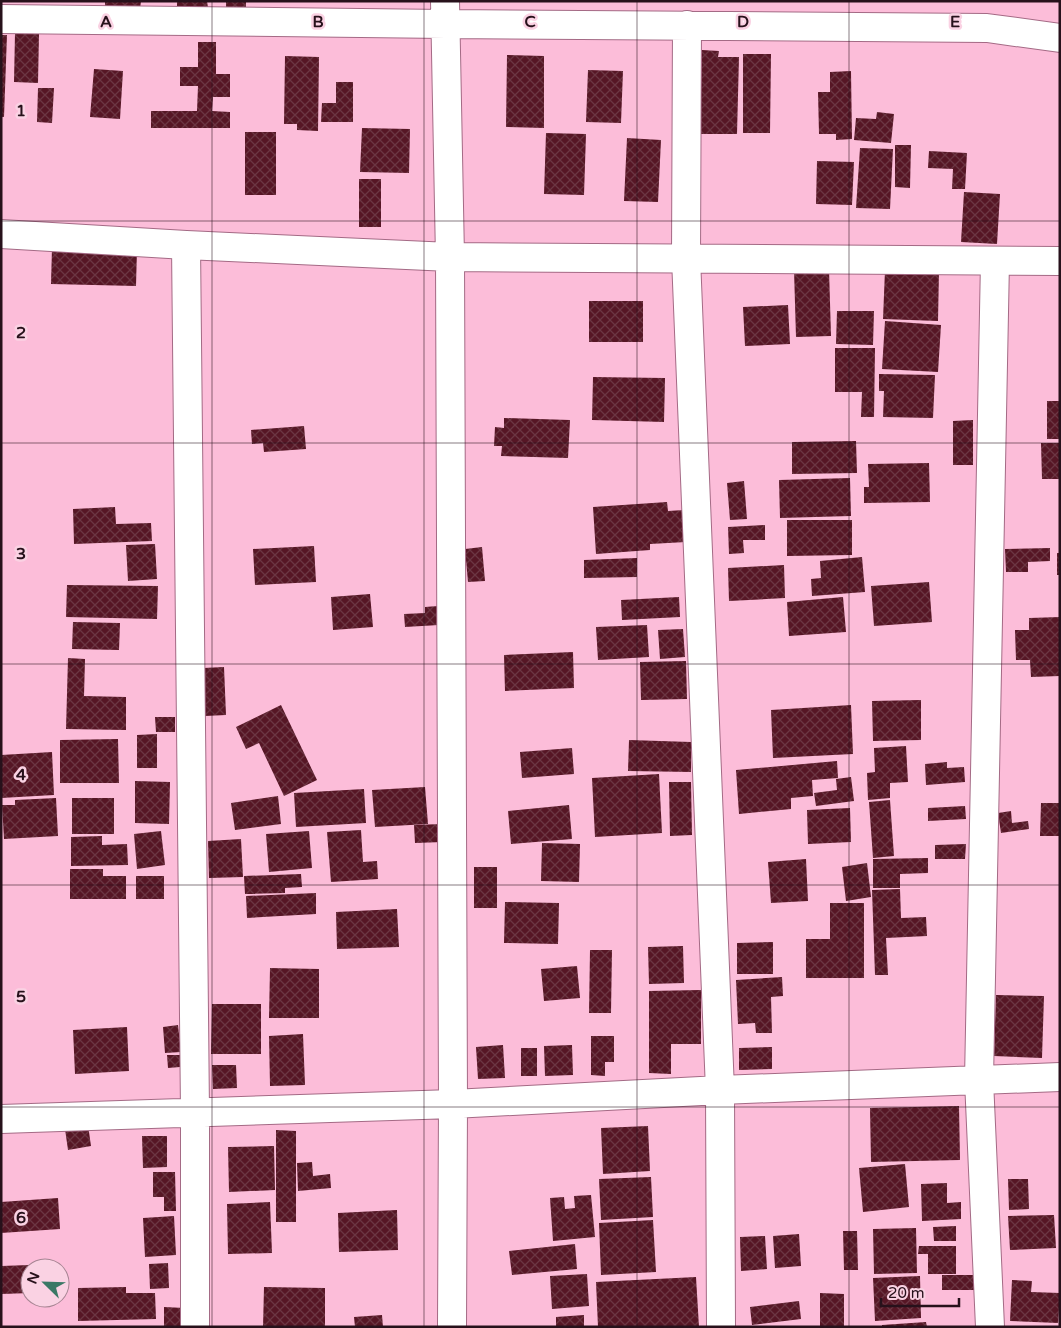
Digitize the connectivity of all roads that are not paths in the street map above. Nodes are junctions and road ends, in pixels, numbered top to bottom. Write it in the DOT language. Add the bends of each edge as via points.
graph roads {
  1 [pos="446,13"];
  2 [pos="1,19"];
  3 [pos="687,25"];
  4 [pos="1060,38"];
  5 [pos="1,234"];
  6 [pos="186,245"];
  7 [pos="450,258"];
  8 [pos="686,258"];
  9 [pos="994,261"];
  10 [pos="1060,261"];
  11 [pos="1060,1076"];
  12 [pos="979,1080"];
  13 [pos="720,1090"];
  14 [pos="453,1104"];
  15 [pos="195,1112"];
  16 [pos="1,1119"];
  17 [pos="195,1327"];
  18 [pos="452,1327"];
  19 [pos="722,1327"];
  20 [pos="990,1327"];
  1 -- 2 [label="street"];
  1 -- 3 [label="street"];
  1 -- 7 [label="street"];
  3 -- 4 [label="street" via="988,28"];
  3 -- 8 [label="street"];
  5 -- 6 [label="street"];
  6 -- 7 [label="street"];
  6 -- 15 [label="street"];
  7 -- 8 [label="street"];
  7 -- 14 [label="street"];
  8 -- 9 [label="street"];
  8 -- 13 [label="street"];
  9 -- 10 [label="street"];
  9 -- 12 [label="street"];
  11 -- 12 [label="street"];
  12 -- 13 [label="street"];
  12 -- 20 [label="street"];
  13 -- 14 [label="street"];
  13 -- 19 [label="street"];
  14 -- 15 [label="street"];
  14 -- 18 [label="street"];
  15 -- 16 [label="street"];
  15 -- 17 [label="street"];
}
